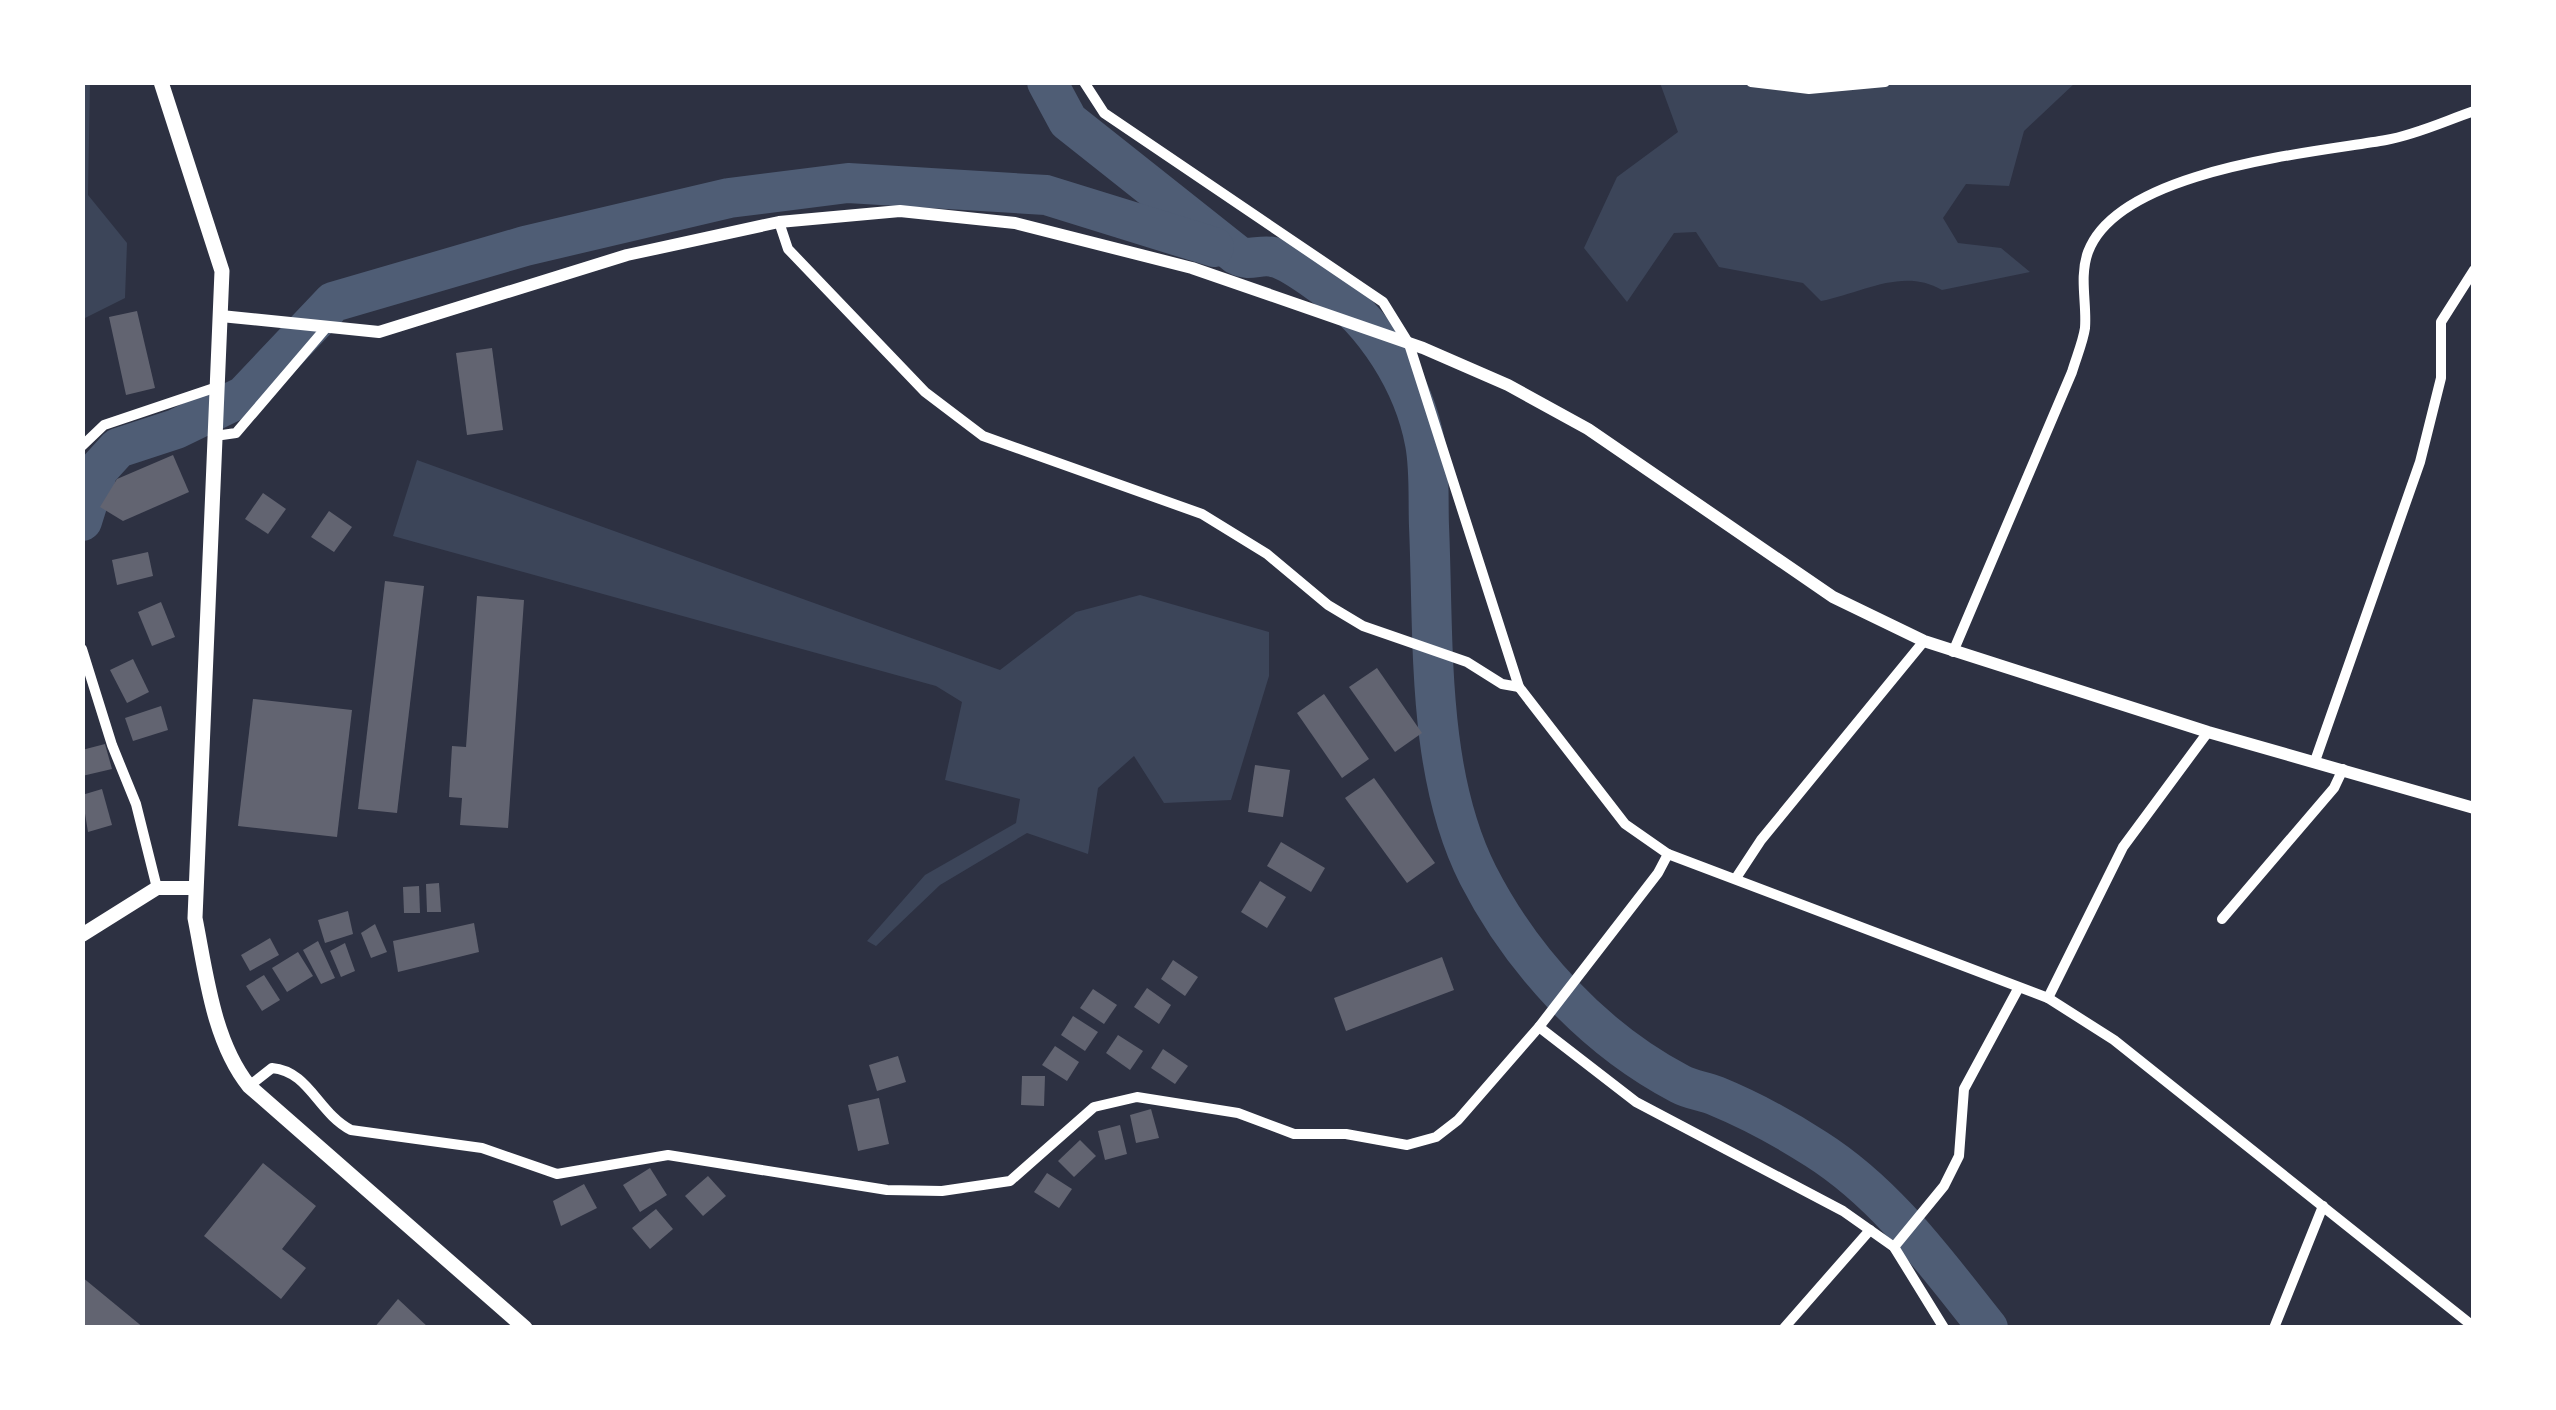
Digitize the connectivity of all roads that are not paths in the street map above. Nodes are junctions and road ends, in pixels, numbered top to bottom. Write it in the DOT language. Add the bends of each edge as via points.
graph roads {
  1 [pos="161,82"];
  2 [pos="1084,82"];
  3 [pos="1750,82"];
  4 [pos="1885,82"];
  5 [pos="2474,111"];
  6 [pos="779,222"];
  7 [pos="2474,270"];
  8 [pos="221,316"];
  9 [pos="325,330"];
  10 [pos="1408,344"];
  11 [pos="217,388"];
  12 [pos="215,429"];
  13 [pos="82,446"];
  14 [pos="1924,641"];
  15 [pos="82,649"];
  16 [pos="1952,652"];
  17 [pos="1519,687"];
  18 [pos="2208,732"];
  19 [pos="2316,761"];
  20 [pos="2342,770"];
  21 [pos="2474,808"];
  22 [pos="1668,854"];
  23 [pos="1736,878"];
  24 [pos="157,888"];
  25 [pos="196,888"];
  26 [pos="2222,918"];
  27 [pos="82,935"];
  28 [pos="2018,989"];
  29 [pos="2048,998"];
  30 [pos="1541,1023"];
  31 [pos="248,1086"];
  32 [pos="2323,1206"];
  33 [pos="1870,1230"];
  34 [pos="1894,1247"];
  35 [pos="2474,1327"];
  36 [pos="525,1328"];
  37 [pos="1784,1328"];
  38 [pos="1944,1328"];
  39 [pos="2274,1328"];
  1 -- 8 [label="main road" via="222,271"];
  2 -- 10 [label="street" via="1104,113 1383,302"];
  3 -- 4 [label="street" via="1809,89"];
  5 -- 16 [label="street" via="2390,139 2206,172 2154,194 2105,226 2088,251 2085,329 2072,372"];
  6 -- 9 [label="street" via="627,256 379,332"];
  6 -- 10 [label="street" via="900,211 1015,223 1192,268"];
  6 -- 17 [label="street" via="788,249 925,392 982,436 1202,514 1362,626"];
  7 -- 19 [label="street" via="2441,322 2441,378 2420,462"];
  8 -- 9 [label="street"];
  8 -- 11 [label="main road"];
  9 -- 12 [label="street" via="236,433"];
  10 -- 14 [label="street" via="1561,412 1783,566"];
  10 -- 17 [label="street"];
  11 -- 12 [label="main road"];
  11 -- 13 [label="street" via="104,425"];
  12 -- 25 [label="main road"];
  14 -- 16 [label="street"];
  14 -- 23 [label="street"];
  15 -- 24 [label="street" via="136,804"];
  16 -- 18 [label="street"];
  17 -- 22 [label="street" via="1626,824"];
  18 -- 19 [label="street"];
  18 -- 29 [label="street" via="2122,847"];
  19 -- 20 [label="street"];
  20 -- 21 [label="street"];
  20 -- 26 [label="street" via="2334,788"];
  22 -- 23 [label="street"];
  22 -- 30 [label="street"];
  23 -- 28 [label="street"];
  24 -- 25 [label="main road"];
  24 -- 27 [label="main road"];
  25 -- 31 [label="main road" via="210,992 233,1066"];
  28 -- 29 [label="street"];
  28 -- 34 [label="street" via="1964,1089 1959,1156"];
  29 -- 32 [label="street" via="2114,1040"];
  30 -- 31 [label="street" via="1436,1138 1407,1145 1346,1134 1294,1134 1238,1113 1137,1097 1094,1107 1010,1181 942,1191 887,1190 668,1155 579,1173 541,1172 482,1148 351,1130 334,1121 288,1069 272,1068"];
  30 -- 33 [label="street" via="1636,1102"];
  31 -- 36 [label="main road"];
  32 -- 35 [label="street"];
  32 -- 39 [label="street"];
  33 -- 34 [label="street"];
  33 -- 37 [label="street"];
  34 -- 38 [label="street"];
}
